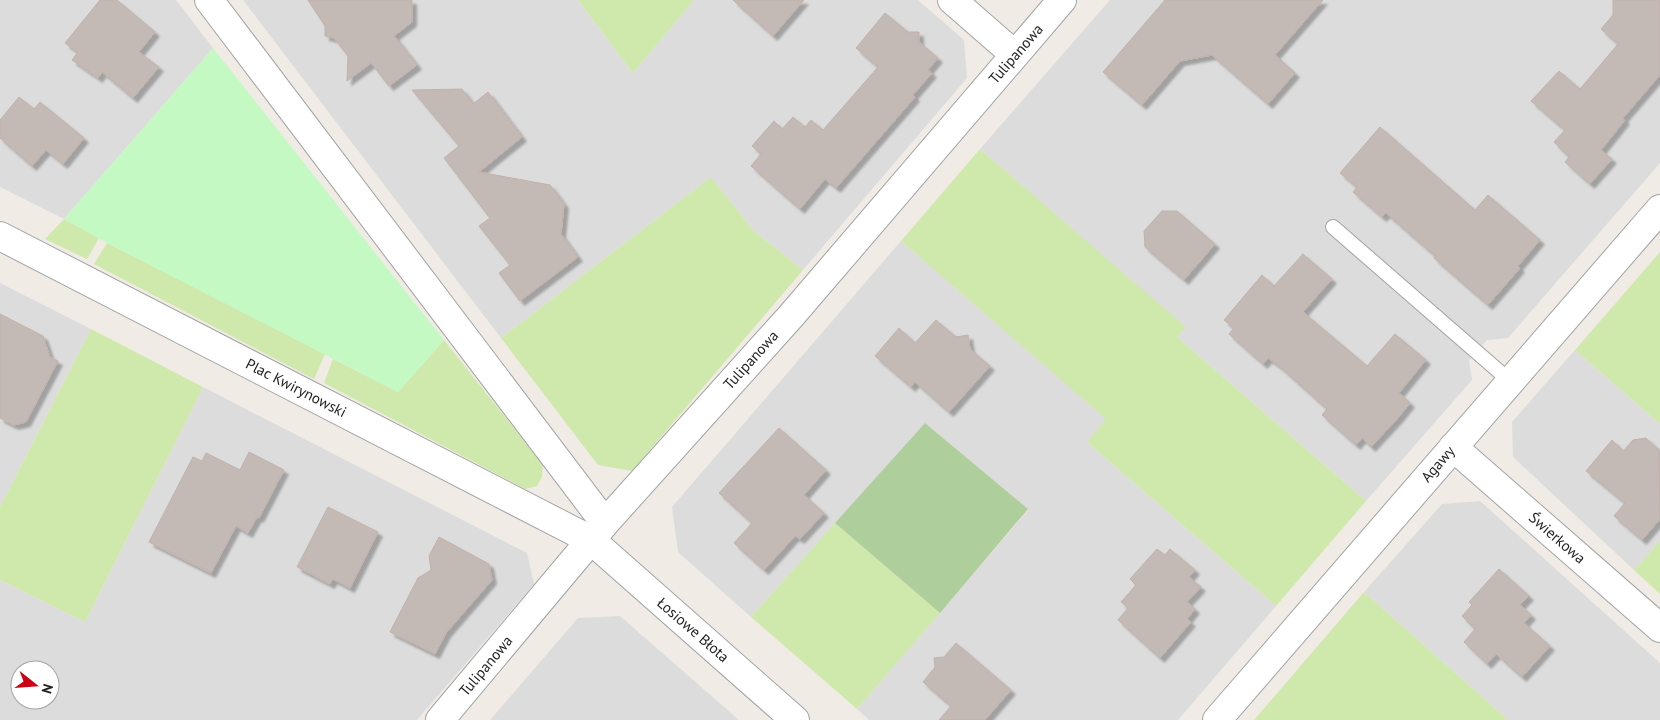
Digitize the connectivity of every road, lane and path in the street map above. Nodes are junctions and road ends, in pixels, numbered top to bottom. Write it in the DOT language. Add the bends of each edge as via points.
graph roads {
  1 [pos="209,0"];
  2 [pos="952,0"];
  3 [pos="1062,0"];
  4 [pos="1015,55"];
  5 [pos="1660,209"];
  6 [pos="1332,227"];
  7 [pos="0,236"];
  8 [pos="1510,381"];
  9 [pos="1453,447"];
  10 [pos="598,531"];
  11 [pos="1660,628"];
  12 [pos="440,720"];
  13 [pos="795,720"];
  14 [pos="1217,720"];
  1 -- 10 [label="street"];
  2 -- 4 [label="street"];
  3 -- 4 [label="street, Tulipanowa"];
  4 -- 10 [label="street, Tulipanowa" via="791,316"];
  5 -- 8 [label="street, Agawy"];
  6 -- 8 [label="lane"];
  7 -- 10 [label="street, Plac Kwirynowski"];
  8 -- 9 [label="street, Agawy"];
  9 -- 11 [label="street, Świerkowa"];
  9 -- 14 [label="street, Agawy"];
  10 -- 12 [label="street, Tulipanowa"];
  10 -- 13 [label="street, Łosiowe Błota"];
}
